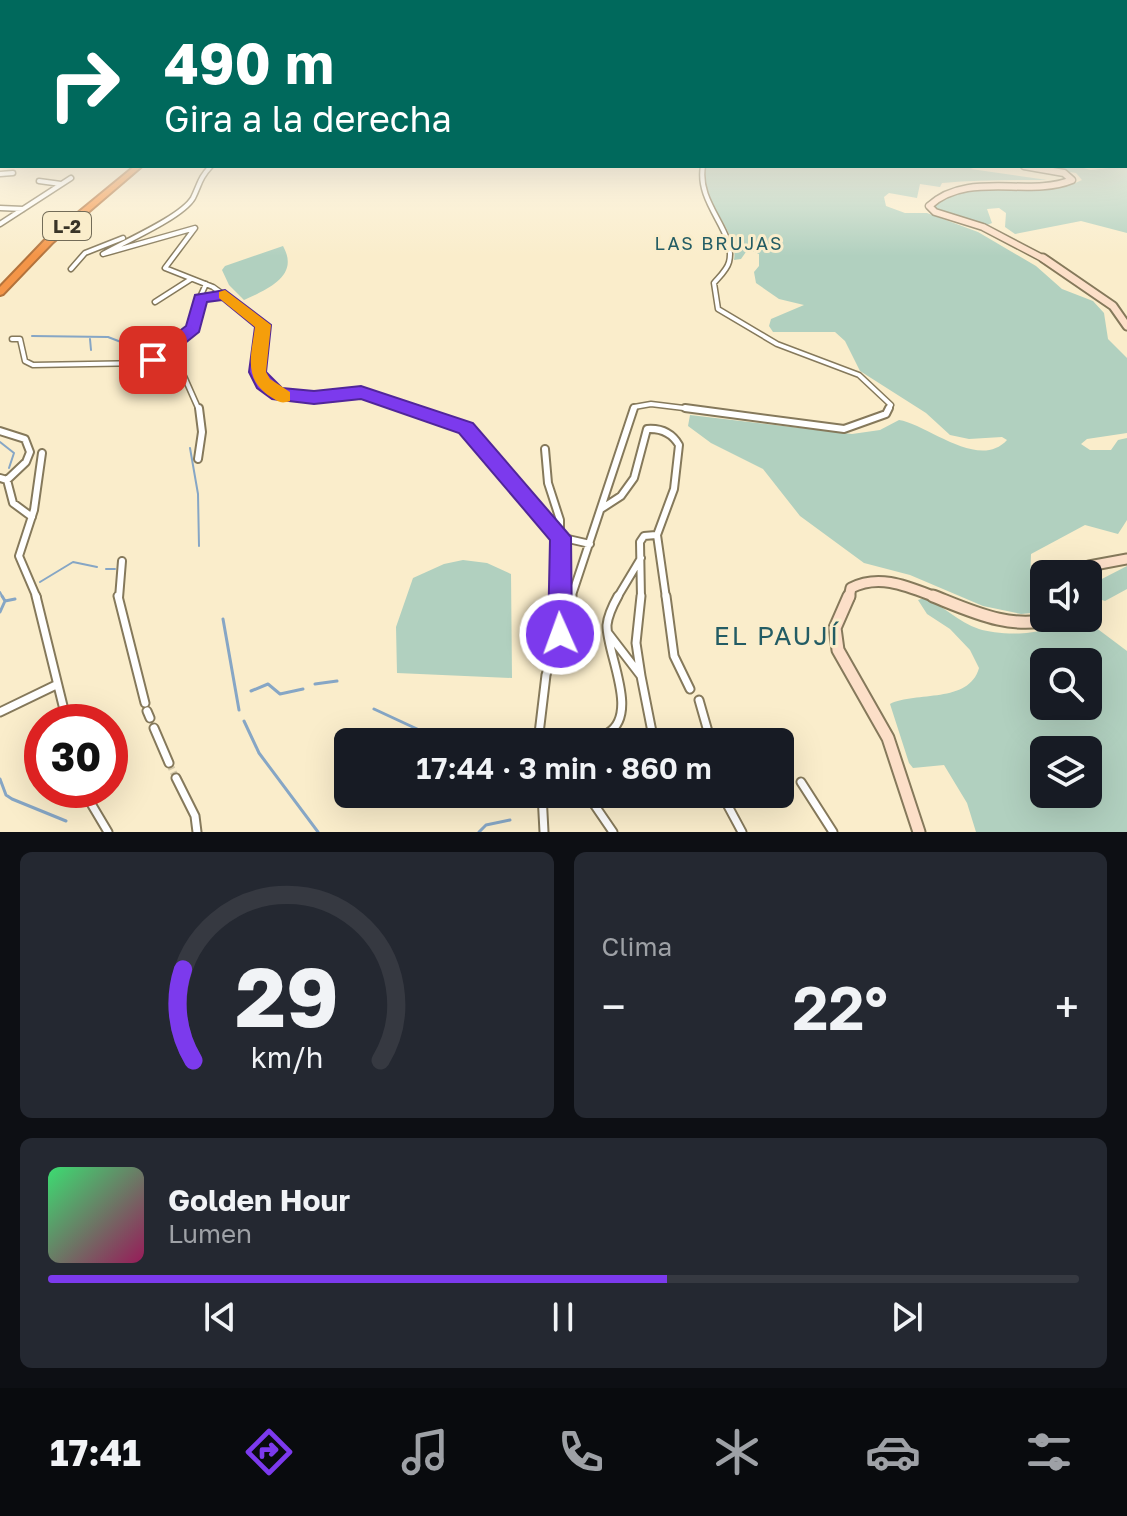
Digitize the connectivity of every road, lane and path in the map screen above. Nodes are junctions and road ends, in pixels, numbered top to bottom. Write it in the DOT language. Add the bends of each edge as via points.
graph roads {
  1 [pos="70,179"];
  2 [pos="120,179"];
  3 [pos="121,179"];
  4 [pos="199,179"];
  5 [pos="701,179"];
  6 [pos="1071,179"];
  7 [pos="39,181"];
  8 [pos="61,184"];
  9 [pos="0,208"];
  10 [pos="24,209"];
  11 [pos="0,224"];
  12 [pos="141,232"];
  13 [pos="71,269"];
  14 [pos="192,279"];
  15 [pos="0,284"];
  16 [pos="206,284"];
  17 [pos="0,292"];
  18 [pos="225,295"];
  19 [pos="200,298"];
  20 [pos="155,302"];
  21 [pos="1127,326"];
  22 [pos="12,339"];
  23 [pos="171,346"];
  24 [pos="0,431"];
  25 [pos="545,449"];
  26 [pos="42,453"];
  27 [pos="198,459"];
  28 [pos="4,479"];
  29 [pos="601,509"];
  30 [pos="32,517"];
  31 [pos="657,535"];
  32 [pos="561,537"];
  33 [pos="590,544"];
  34 [pos="641,558"];
  35 [pos="1127,559"];
  36 [pos="122,561"];
  37 [pos="1102,564"];
  38 [pos="1030,624"];
  39 [pos="563,625"];
  40 [pos="608,633"];
  41 [pos="560,634"];
  42 [pos="587,655"];
  43 [pos="641,676"];
  44 [pos="56,685"];
  45 [pos="690,689"];
  46 [pos="699,700"];
  47 [pos="62,704"];
  48 [pos="147,711"];
  49 [pos="0,712"];
  50 [pos="154,728"];
  51 [pos="538,728"];
  52 [pos="612,728"];
  53 [pos="651,728"];
  54 [pos="709,728"];
  55 [pos="169,763"];
  56 [pos="176,778"];
  57 [pos="801,782"];
  58 [pos="94,808"];
  59 [pos="543,808"];
  60 [pos="597,808"];
  61 [pos="730,808"];
  62 [pos="108,832"];
  63 [pos="197,832"];
  64 [pos="544,832"];
  65 [pos="613,832"];
  66 [pos="742,832"];
  67 [pos="833,832"];
  68 [pos="919,832"];
  1 -- 8 [label="street"];
  2 -- 15 [label="highway, L-2" via="43,241"];
  3 -- 17 [label="highway, L-2"];
  4 -- 12 [label="street" via="186,206"];
  5 -- 29 [label="street" via="714,223 729,248 728,265 715,280 718,309 770,340 859,375 890,408 844,429 759,415 637,406"];
  6 -- 21 [label="main road" via="1044,186 961,190 929,206 1042,258 1113,306"];
  7 -- 8 [label="street"];
  8 -- 10 [label="street"];
  9 -- 10 [label="street"];
  10 -- 11 [label="street"];
  12 -- 13 [label="street" via="82,256"];
  12 -- 14 [label="street" via="103,254 192,227 195,231 165,268"];
  14 -- 16 [label="street"];
  14 -- 20 [label="street"];
  16 -- 18 [label="street"];
  16 -- 19 [label="street"];
  18 -- 19 [label="street"];
  18 -- 32 [label="street" via="263,325 258,372 273,392 294,398 361,393 463,426"];
  19 -- 23 [label="street" via="193,328"];
  22 -- 23 [label="street" via="20,339 24,360 33,365 141,364"];
  23 -- 27 [label="street" via="198,408 203,436"];
  24 -- 28 [label="street" via="25,439 30,452 26,462"];
  25 -- 32 [label="street"];
  26 -- 30 [label="street"];
  28 -- 30 [label="street" via="13,503"];
  29 -- 31 [label="street" via="636,475 647,429 668,433 679,445 675,484"];
  29 -- 33 [label="street"];
  30 -- 44 [label="street" via="19,556 42,609"];
  31 -- 34 [label="street" via="642,538"];
  31 -- 45 [label="street" via="674,656"];
  32 -- 33 [label="street"];
  32 -- 41 [label="street"];
  33 -- 39 [label="street"];
  34 -- 40 [label="street" via="608,618"];
  34 -- 43 [label="street" via="636,643"];
  35 -- 37 [label="main road"];
  36 -- 48 [label="street" via="117,592"];
  38 -- 68 [label="main road" via="871,579 853,585 835,628 838,650 888,738"];
  39 -- 41 [label="street"];
  39 -- 42 [label="street"];
  40 -- 43 [label="street"];
  40 -- 52 [label="street" via="619,676 618,721"];
  41 -- 51 [label="street"];
  43 -- 53 [label="street"];
  44 -- 47 [label="street"];
  44 -- 49 [label="street"];
  46 -- 54 [label="street"];
  50 -- 55 [label="street"];
  56 -- 63 [label="street"];
  57 -- 67 [label="street"];
  58 -- 62 [label="street"];
  59 -- 64 [label="street"];
  60 -- 65 [label="street"];
  61 -- 66 [label="street"];
}
